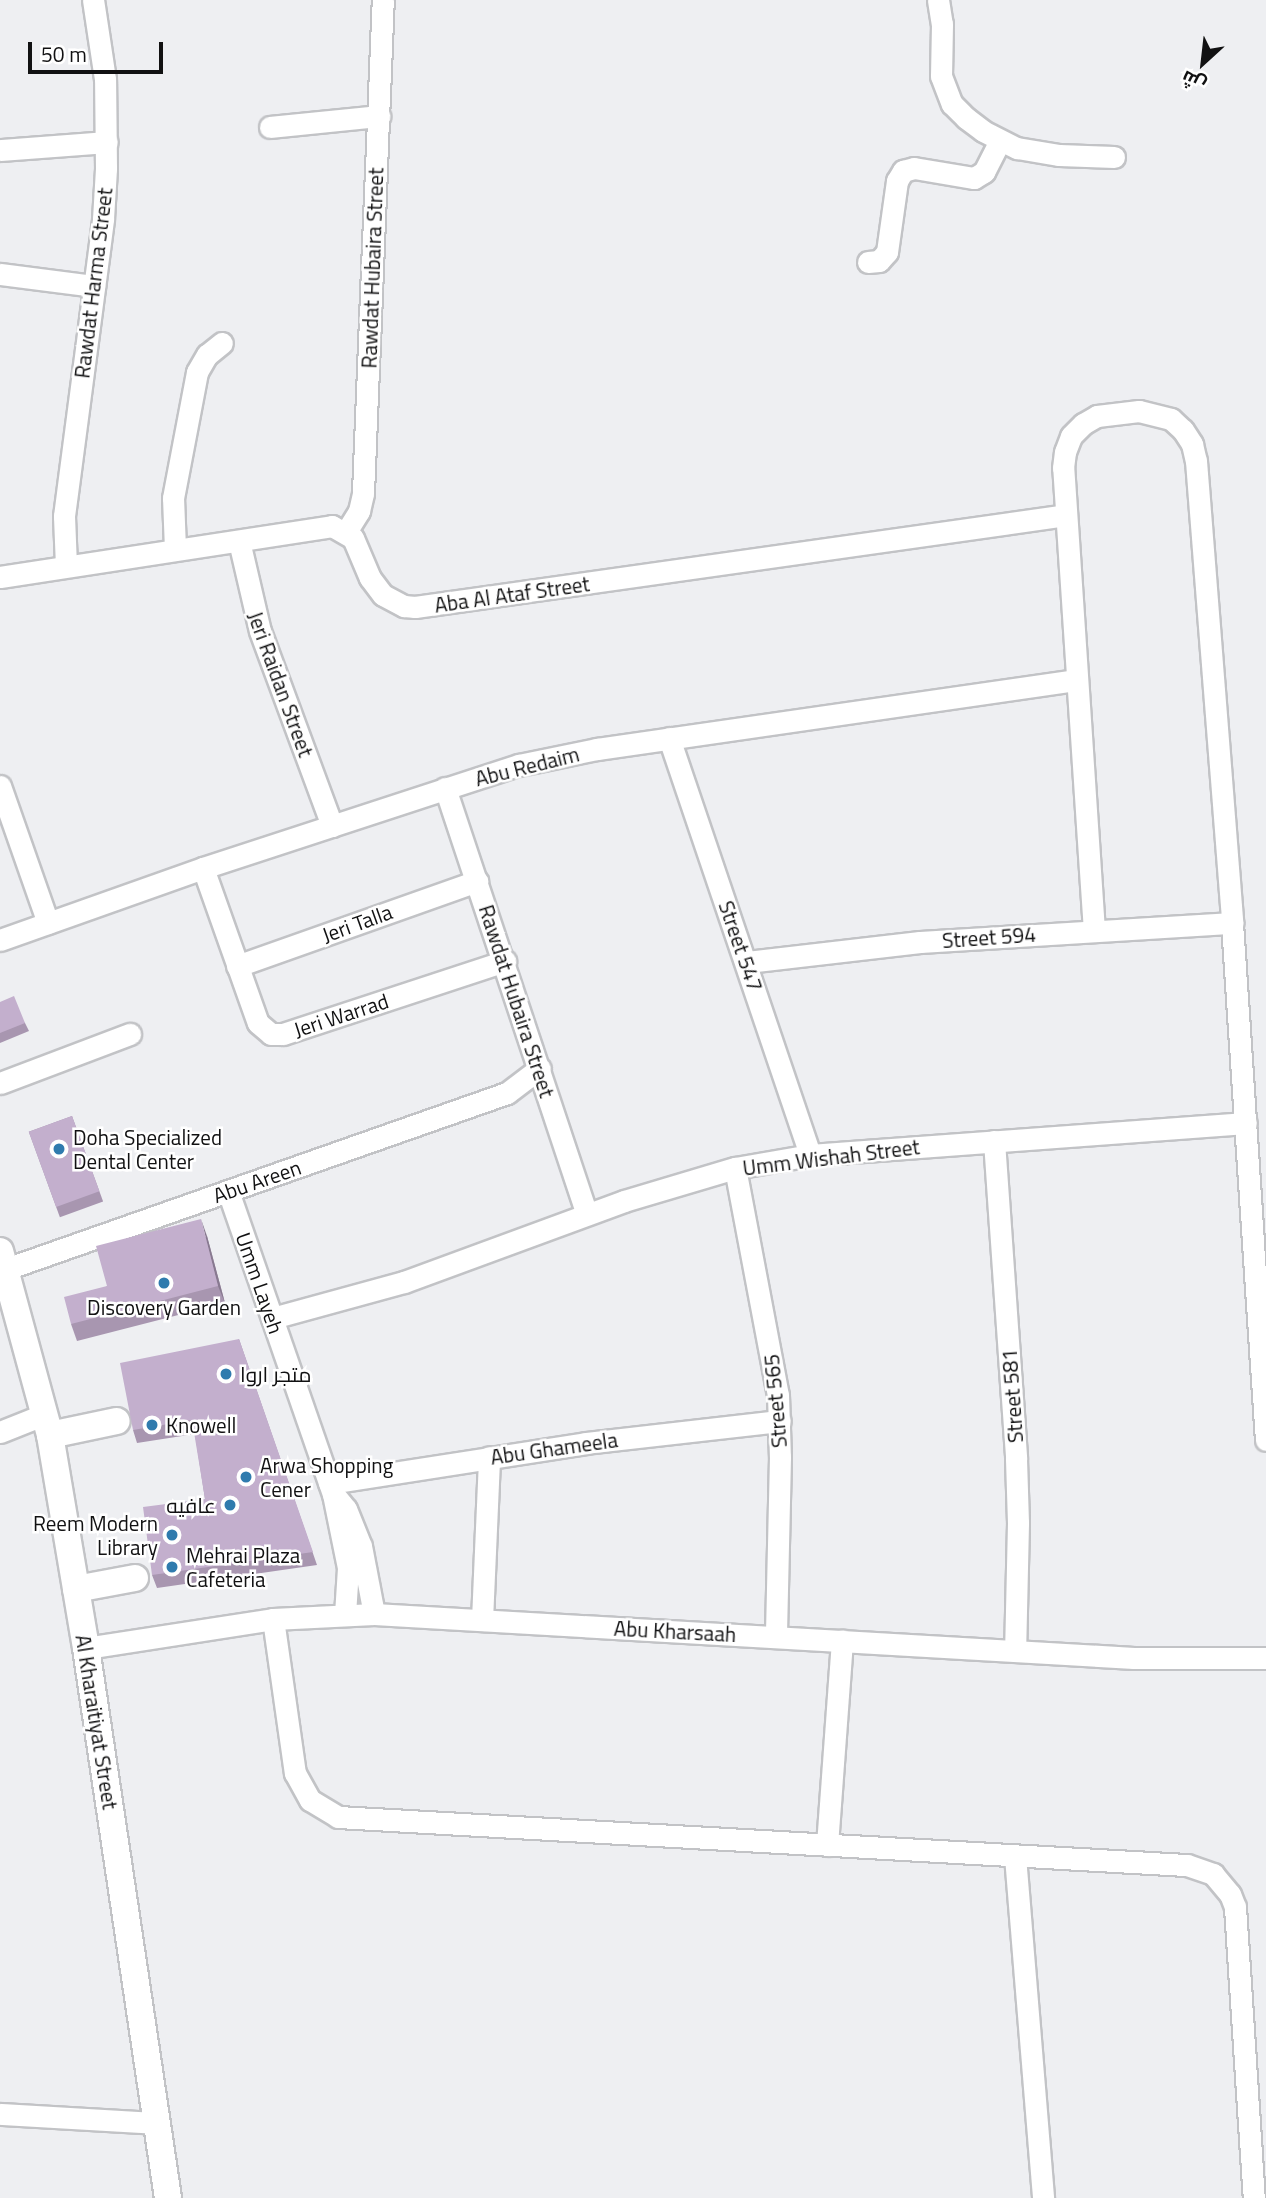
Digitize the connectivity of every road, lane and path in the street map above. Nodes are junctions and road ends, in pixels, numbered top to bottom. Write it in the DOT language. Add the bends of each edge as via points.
graph roads {
  1 [pos="93,0"];
  2 [pos="383,0"];
  3 [pos="937,0"];
  4 [pos="379,116"];
  5 [pos="270,127"];
  6 [pos="1000,141"];
  7 [pos="107,142"];
  8 [pos="0,150"];
  9 [pos="1114,157"];
  10 [pos="868,262"];
  11 [pos="0,274"];
  12 [pos="94,286"];
  13 [pos="222,343"];
  14 [pos="1066,515"];
  15 [pos="346,532"];
  16 [pos="239,541"];
  17 [pos="175,549"];
  18 [pos="66,566"];
  19 [pos="0,578"];
  20 [pos="1075,680"];
  21 [pos="669,738"];
  22 [pos="0,786"];
  23 [pos="445,788"];
  24 [pos="332,826"];
  25 [pos="204,868"];
  26 [pos="477,881"];
  27 [pos="48,923"];
  28 [pos="1232,923"];
  29 [pos="1094,931"];
  30 [pos="0,940"];
  31 [pos="505,961"];
  32 [pos="747,962"];
  33 [pos="237,966"];
  34 [pos="130,1034"];
  35 [pos="540,1068"];
  36 [pos="0,1083"];
  37 [pos="507,1094"];
  38 [pos="548,1094"];
  39 [pos="1246,1123"];
  40 [pos="993,1141"];
  41 [pos="810,1156"];
  42 [pos="735,1168"];
  43 [pos="229,1191"];
  44 [pos="587,1214"];
  45 [pos="3,1260"];
  46 [pos="272,1318"];
  47 [pos="117,1421"];
  48 [pos="780,1421"];
  49 [pos="48,1424"];
  50 [pos="0,1432"];
  51 [pos="1266,1440"];
  52 [pos="489,1457"];
  53 [pos="331,1489"];
  54 [pos="135,1578"];
  55 [pos="76,1590"];
  56 [pos="345,1614"];
  57 [pos="374,1614"];
  58 [pos="273,1619"];
  59 [pos="482,1620"];
  60 [pos="776,1637"];
  61 [pos="842,1641"];
  62 [pos="86,1648"];
  63 [pos="1015,1651"];
  64 [pos="1266,1658"];
  65 [pos="827,1845"];
  66 [pos="1015,1856"];
  67 [pos="0,2114"];
  68 [pos="157,2123"];
  69 [pos="168,2198"];
  70 [pos="1043,2198"];
  71 [pos="1254,2198"];
  1 -- 7 [label="street, Rawdat Harma Street" via="105,79"];
  2 -- 4 [label="street, Rawdat Hubaira Street"];
  3 -- 6 [label="street" via="945,91 966,118"];
  4 -- 5 [label="street"];
  4 -- 15 [label="street, Rawdat Hubaira Street" via="363,494"];
  6 -- 9 [label="street" via="1038,153"];
  6 -- 10 [label="street" via="984,172 974,178 914,168 903,171 897,181 887,253 879,261"];
  7 -- 8 [label="street"];
  7 -- 12 [label="street, Rawdat Harma Street"];
  11 -- 12 [label="street"];
  12 -- 18 [label="street, Rawdat Harma Street" via="64,516"];
  13 -- 17 [label="street" via="206,355 197,372 173,498"];
  14 -- 15 [label="street, Aba Al Ataf Street" via="415,607 393,601 376,587"];
  14 -- 20 [label="street"];
  14 -- 28 [label="street" via="1065,452 1072,436 1097,416 1156,412 1171,419 1192,444"];
  15 -- 16 [label="street" via="324,526"];
  16 -- 17 [label="street"];
  16 -- 24 [label="street, Jeri Raidan Street" via="260,631"];
  17 -- 18 [label="street"];
  18 -- 19 [label="street"];
  20 -- 21 [label="street, Abu Redaim"];
  20 -- 29 [label="street"];
  21 -- 23 [label="street, Abu Redaim" via="558,756"];
  21 -- 32 [label="street, Street 547"];
  22 -- 27 [label="street"];
  23 -- 24 [label="street, Abu Redaim"];
  23 -- 26 [label="street, Rawdat Hubaira Street"];
  24 -- 25 [label="street, Abu Redaim"];
  25 -- 27 [label="street, Abu Redaim"];
  25 -- 33 [label="street, Jeri Warrad"];
  26 -- 31 [label="street, Rawdat Hubaira Street"];
  26 -- 33 [label="street, Jeri Talla"];
  27 -- 30 [label="street, Abu Redaim"];
  28 -- 29 [label="street, Street 594"];
  28 -- 39 [label="street"];
  29 -- 32 [label="street, Street 594" via="920,942"];
  31 -- 33 [label="street, Jeri Warrad" via="277,1035 261,1028"];
  31 -- 35 [label="street, Rawdat Hubaira Street"];
  32 -- 41 [label="street, Street 547"];
  34 -- 36 [label="street"];
  35 -- 37 [label="street, Abu Areen"];
  35 -- 38 [label="street, Rawdat Hubaira Street"];
  37 -- 38 [label="street, Abu Areen"];
  37 -- 43 [label="street, Abu Areen"];
  38 -- 44 [label="street, Rawdat Hubaira Street"];
  39 -- 40 [label="street, Umm Wishah Street"];
  39 -- 51 [label="street"];
  40 -- 41 [label="street, Umm Wishah Street"];
  40 -- 63 [label="street, Street 581" via="1016,1459"];
  41 -- 42 [label="street, Umm Wishah Street"];
  42 -- 44 [label="street, Umm Wishah Street"];
  42 -- 48 [label="street, Street 565" via="775,1368"];
  43 -- 45 [label="street, Abu Areen"];
  43 -- 46 [label="street, Umm Layeh"];
  44 -- 46 [label="street, Umm Wishah Street" via="404,1282"];
  45 -- 49 [label="street, Al Kharaitiyat Street"];
  46 -- 53 [label="street, Umm Layeh"];
  47 -- 49 [label="street"];
  48 -- 52 [label="street, Abu Ghameela"];
  48 -- 60 [label="street, Street 565"];
  49 -- 50 [label="street"];
  49 -- 55 [label="street, Al Kharaitiyat Street"];
  52 -- 53 [label="street, Abu Ghameela"];
  52 -- 59 [label="street"];
  53 -- 56 [label="street, Umm Layeh" via="348,1568"];
  53 -- 57 [label="street, Umm Layeh" via="346,1509 361,1546"];
  54 -- 55 [label="street"];
  55 -- 62 [label="street, Al Kharaitiyat Street"];
  56 -- 57 [label="street, Abu Kharsaah"];
  56 -- 58 [label="street, Abu Kharsaah"];
  57 -- 59 [label="street, Abu Kharsaah"];
  58 -- 62 [label="street, Abu Kharsaah"];
  58 -- 65 [label="street" via="295,1773 310,1800 327,1812 349,1818"];
  59 -- 60 [label="street, Abu Kharsaah"];
  60 -- 61 [label="street, Abu Kharsaah"];
  61 -- 63 [label="street, Abu Kharsaah"];
  61 -- 65 [label="street"];
  62 -- 68 [label="street, Al Kharaitiyat Street"];
  63 -- 64 [label="street, Abu Kharsaah" via="1134,1658"];
  65 -- 66 [label="street"];
  66 -- 70 [label="street"];
  66 -- 71 [label="street" via="1187,1866 1200,1868 1223,1883 1235,1907"];
  67 -- 68 [label="street"];
  68 -- 69 [label="street, Al Kharaitiyat Street"];
}
